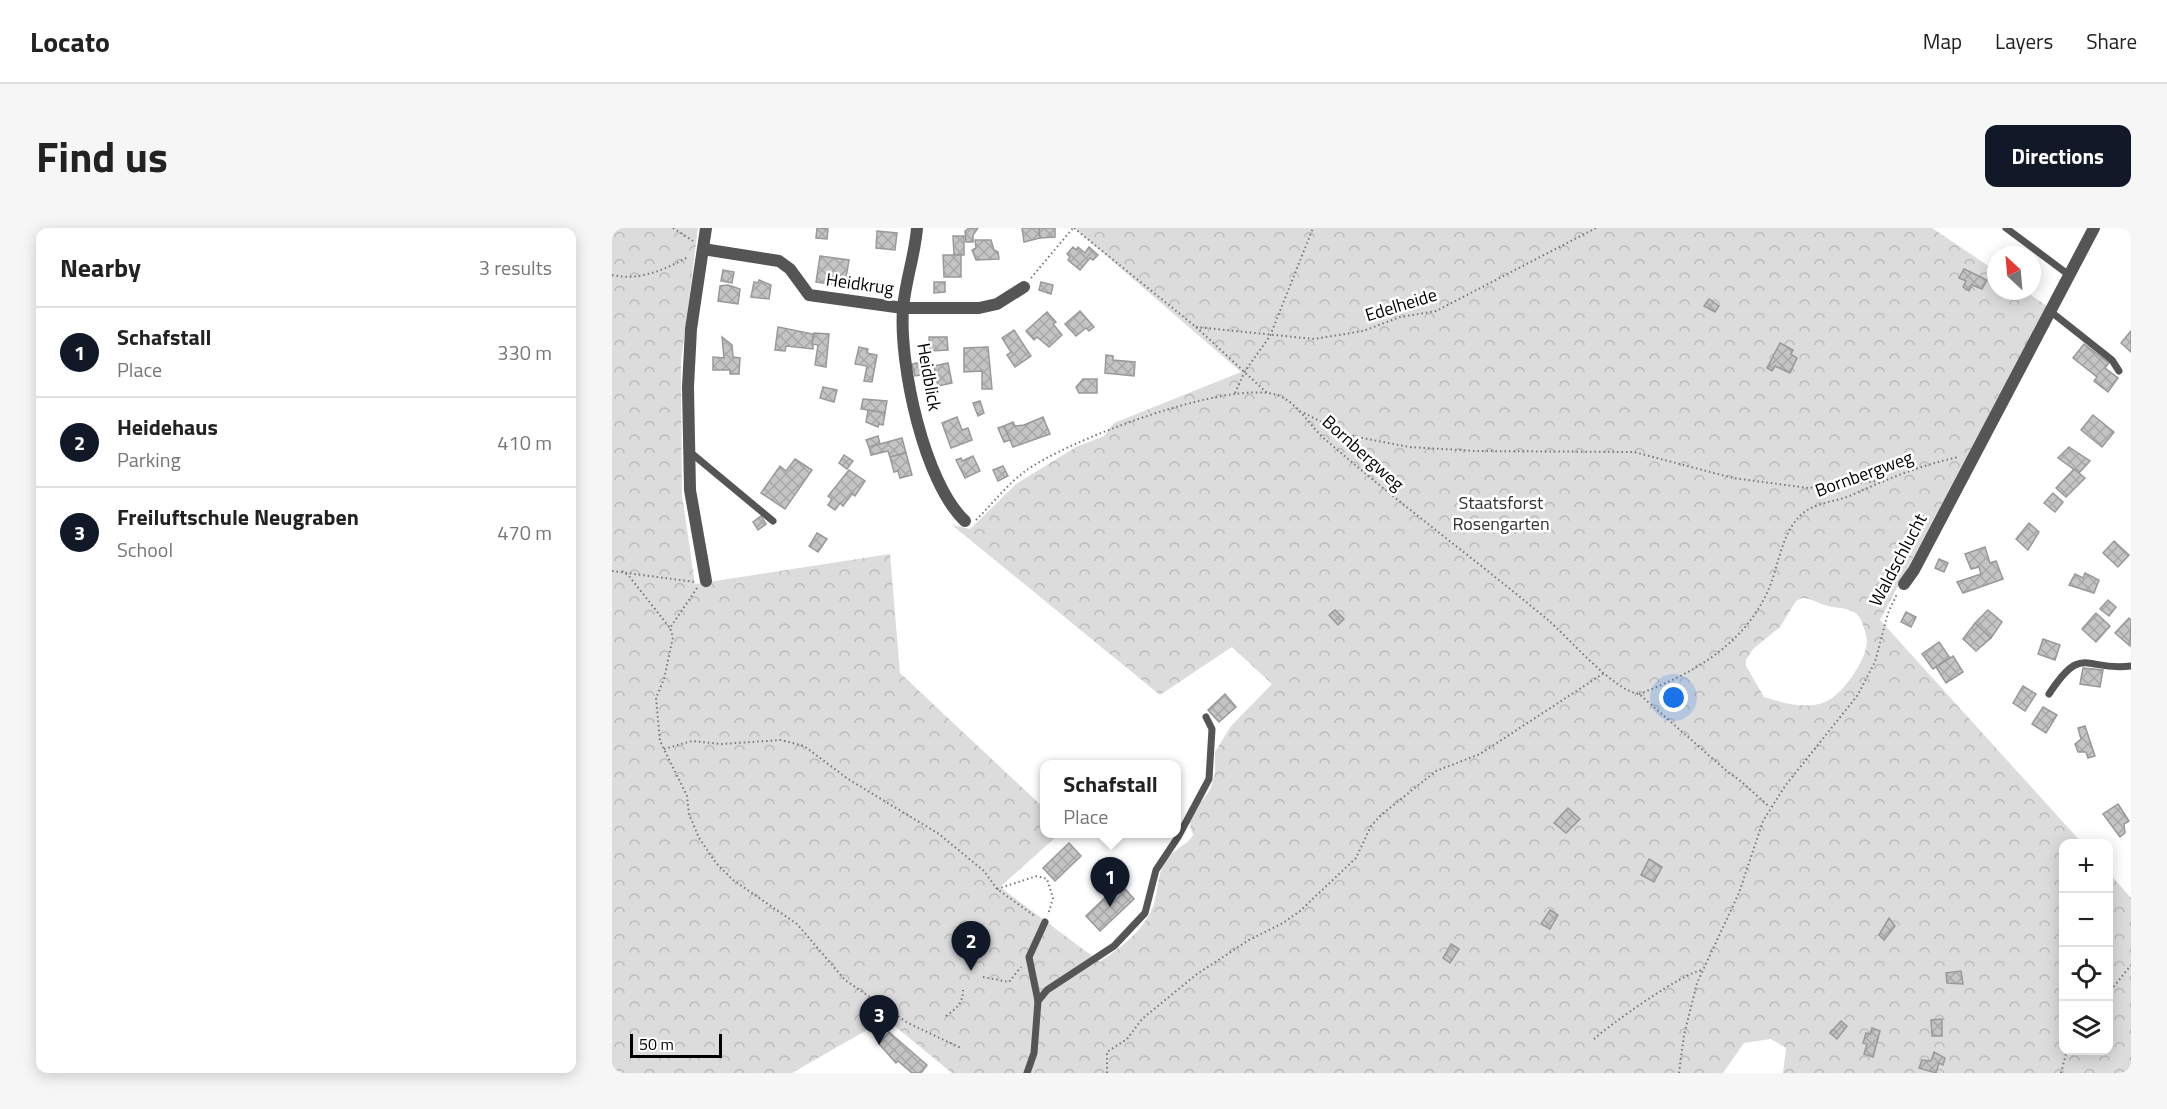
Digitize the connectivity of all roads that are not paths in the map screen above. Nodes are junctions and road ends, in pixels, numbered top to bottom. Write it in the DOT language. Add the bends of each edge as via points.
graph roads {
  1 [pos="706,228"];
  2 [pos="916,228"];
  3 [pos="2006,228"];
  4 [pos="2094,228"];
  5 [pos="703,249"];
  6 [pos="2068,275"];
  7 [pos="1024,287"];
  8 [pos="903,308"];
  9 [pos="2050,311"];
  10 [pos="2119,371"];
  11 [pos="688,450"];
  12 [pos="773,521"];
  13 [pos="965,521"];
  14 [pos="706,581"];
  15 [pos="1904,584"];
  16 [pos="2131,666"];
  17 [pos="2049,694"];
  18 [pos="1206,717"];
  19 [pos="1181,829"];
  20 [pos="1177,838"];
  21 [pos="1045,922"];
  22 [pos="1038,1001"];
  23 [pos="1027,1073"];
  1 -- 5 [label="street"];
  2 -- 8 [label="street, Heidblick"];
  3 -- 6 [label="lane"];
  4 -- 6 [label="street, Waldschlucht"];
  5 -- 8 [label="street, Heidkrug" via="779,261 809,295"];
  5 -- 11 [label="street" via="689,353"];
  6 -- 9 [label="street, Waldschlucht"];
  7 -- 8 [label="street, Heidkrug" via="997,304 979,308"];
  8 -- 13 [label="street, Heidblick" via="907,368 924,444 938,480"];
  9 -- 10 [label="lane" via="2112,360"];
  9 -- 15 [label="street, Waldschlucht"];
  11 -- 12 [label="lane"];
  11 -- 14 [label="street" via="690,490"];
  16 -- 17 [label="lane" via="2080,661 2063,673"];
  18 -- 19 [label="lane" via="1212,729 1209,779"];
  20 -- 22 [label="lane" via="1156,870 1145,913 1113,946 1047,990"];
  21 -- 22 [label="lane" via="1029,957"];
  22 -- 23 [label="lane" via="1034,1053"];
}
